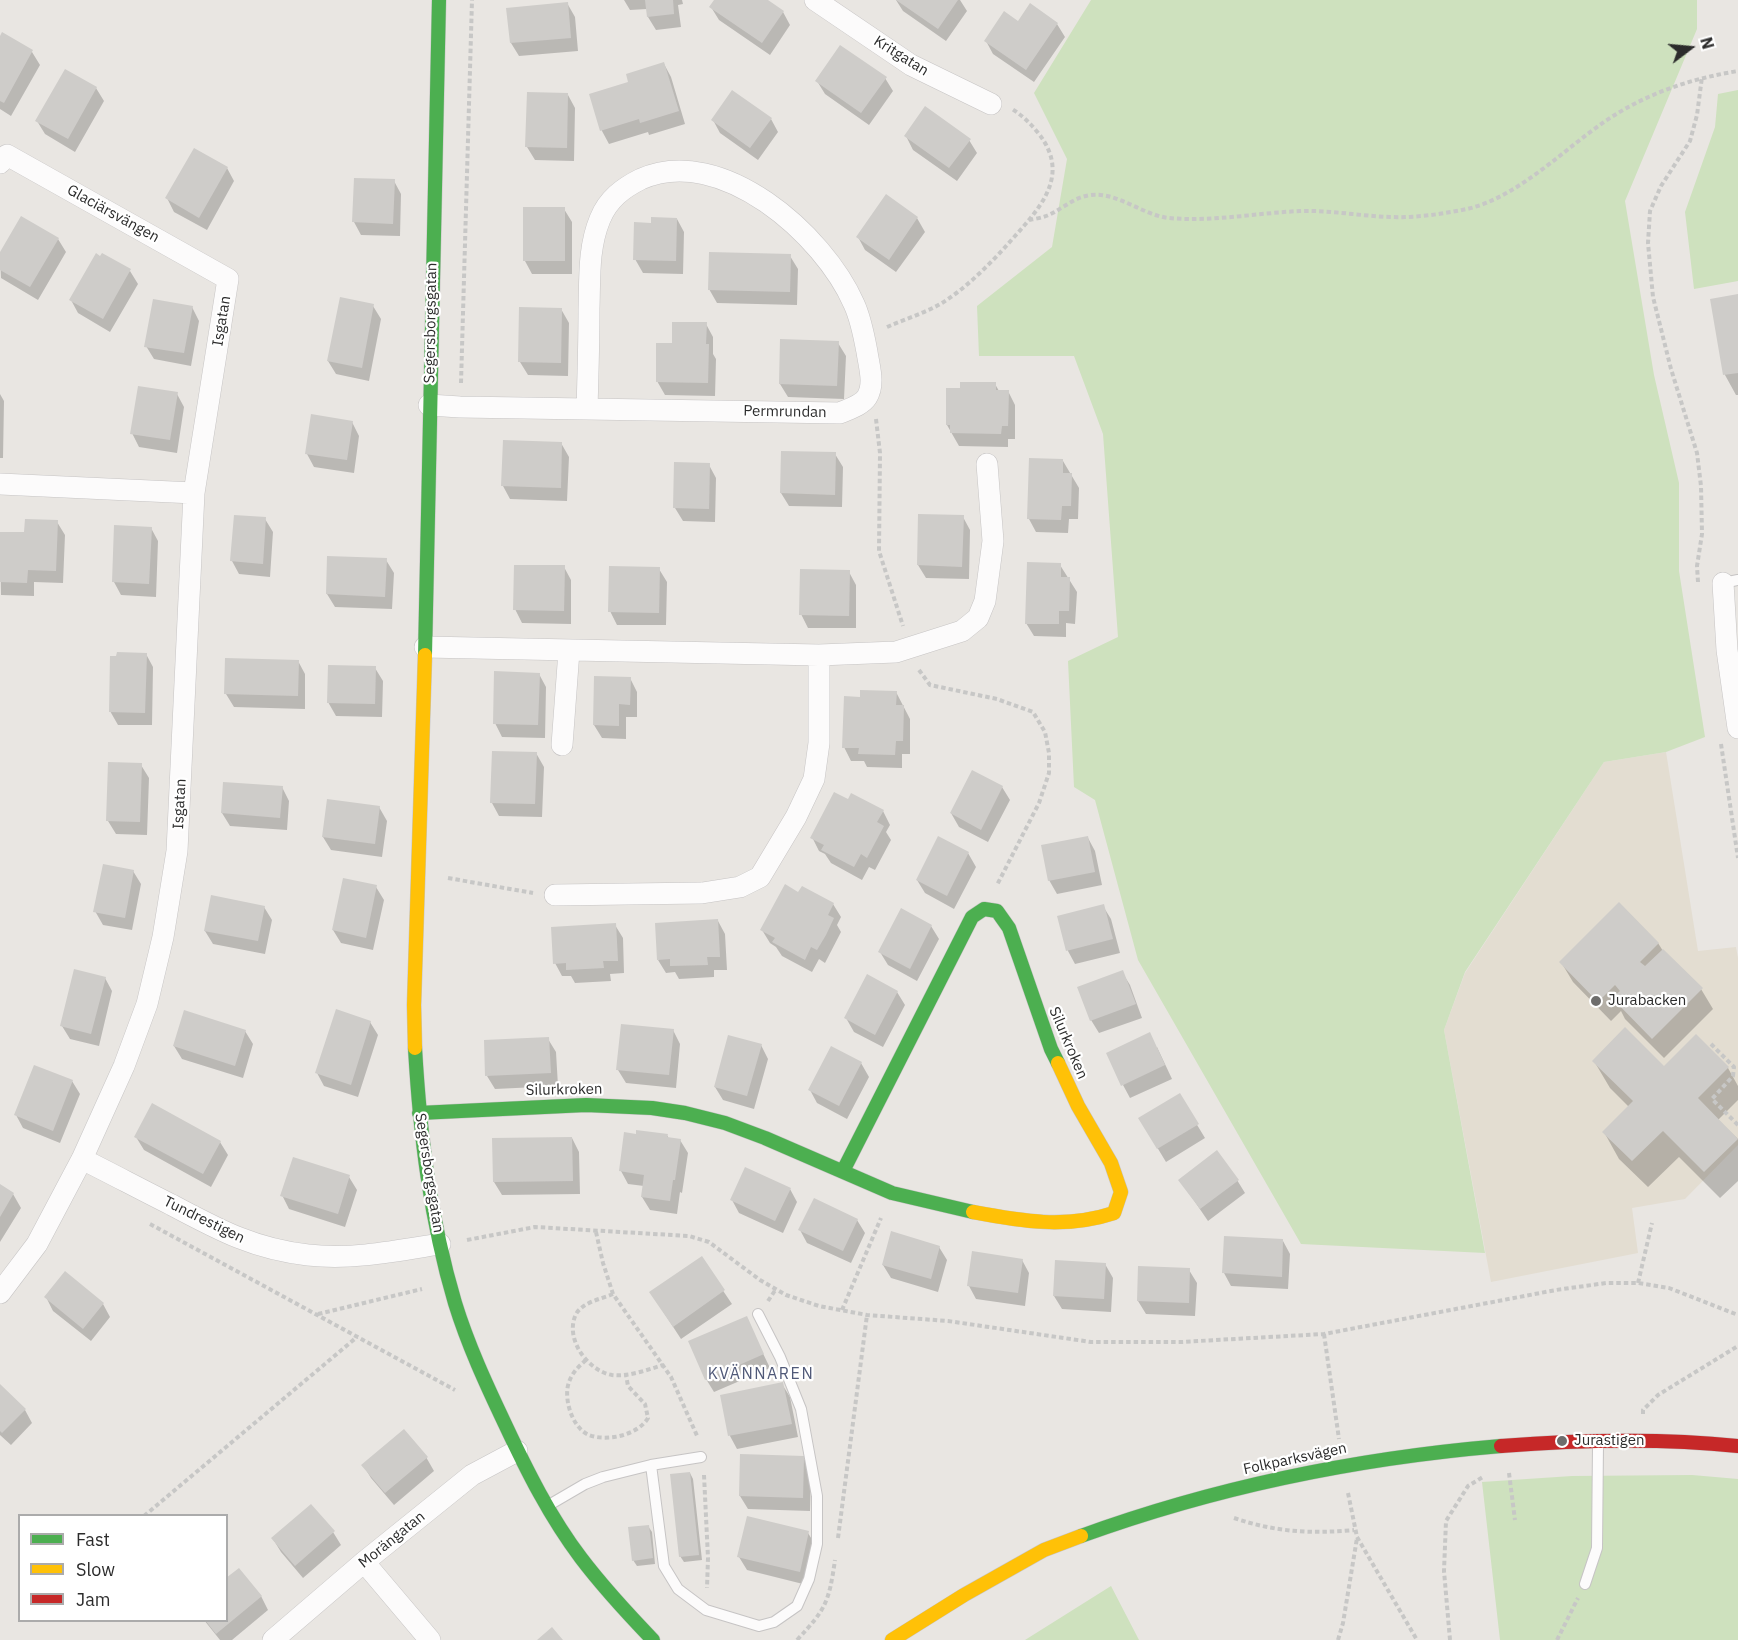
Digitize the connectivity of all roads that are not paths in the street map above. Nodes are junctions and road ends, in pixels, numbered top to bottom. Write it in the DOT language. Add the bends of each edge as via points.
graph roads {
  1 [pos="439,0"];
  2 [pos="815,0"];
  3 [pos="991,104"];
  4 [pos="0,163"];
  5 [pos="228,279"];
  6 [pos="429,405"];
  7 [pos="587,409"];
  8 [pos="987,464"];
  9 [pos="0,484"];
  10 [pos="194,493"];
  11 [pos="1730,582"];
  12 [pos="425,647"];
  13 [pos="568,651"];
  14 [pos="819,655"];
  15 [pos="1738,728"];
  16 [pos="562,745"];
  17 [pos="555,895"];
  18 [pos="419,1113"];
  19 [pos="82,1158"];
  20 [pos="843,1171"];
  21 [pos="440,1244"];
  22 [pos="0,1293"];
  23 [pos="758,1314"];
  24 [pos="1598,1440"];
  25 [pos="1738,1446"];
  26 [pos="517,1451"];
  27 [pos="701,1457"];
  28 [pos="651,1465"];
  29 [pos="546,1506"];
  30 [pos="364,1562"];
  31 [pos="1585,1584"];
  32 [pos="273,1640"];
  33 [pos="430,1640"];
  34 [pos="653,1640"];
  35 [pos="892,1640"];
  1 -- 6 [label="street, Segersborgsgatan"];
  2 -- 3 [label="street, Kritgatan" via="911,65"];
  4 -- 5 [label="street, Glaciärsvängen" via="7,155"];
  5 -- 10 [label="street, Isgatan"];
  6 -- 7 [label="street, Permrundan"];
  6 -- 12 [label="street, Segersborgsgatan"];
  7 -- 7 [label="street, Permrundan" via="840,413 853,408 867,397 872,381 855,304 836,272 800,229 744,189 698,172 666,171 626,186 609,202 591,248"];
  8 -- 14 [label="street" via="993,541 985,601 978,618 962,632 896,652"];
  9 -- 10 [label="street"];
  10 -- 19 [label="street, Isgatan" via="177,851 163,937 147,1004"];
  11 -- 15 [label="street" via="1727,650"];
  12 -- 13 [label="street"];
  12 -- 18 [label="street, Segersborgsgatan" via="414,1005"];
  13 -- 14 [label="street"];
  13 -- 16 [label="street"];
  14 -- 17 [label="street" via="819,743 814,779 796,818 760,877 740,887 702,893"];
  18 -- 20 [label="street, Silurkroken" via="580,1104 668,1111 735,1127"];
  18 -- 21 [label="street, Segersborgsgatan"];
  19 -- 21 [label="street, Tundrestigen" via="231,1236 285,1251 342,1256"];
  19 -- 22 [label="street, Isgatan" via="37,1244"];
  20 -- 20 [label="street, Silurkroken" via="972,917 984,909 997,911 1009,928 1051,1049 1111,1163 1121,1192 1114,1213 1096,1221 1064,1225 1011,1220 892,1193"];
  21 -- 26 [label="street, Segersborgsgatan" via="469,1344"];
  23 -- 28 [label="lane" via="801,1409 817,1496 817,1544 809,1579 797,1606 774,1622 759,1626 706,1610 678,1589 664,1566"];
  24 -- 25 [label="street, Folkparksvägen"];
  24 -- 31 [label="lane" via="1597,1548"];
  24 -- 35 [label="street, Folkparksvägen" via="1467,1449 1359,1463 1223,1491 1044,1550"];
  26 -- 29 [label="street, Segersborgsgatan"];
  26 -- 30 [label="street, Morängatan" via="472,1475"];
  27 -- 28 [label="lane"];
  28 -- 29 [label="lane" via="585,1484"];
  29 -- 34 [label="street, Segersborgsgatan" via="581,1559"];
  30 -- 32 [label="street, Morängatan"];
  30 -- 33 [label="street"];
}
